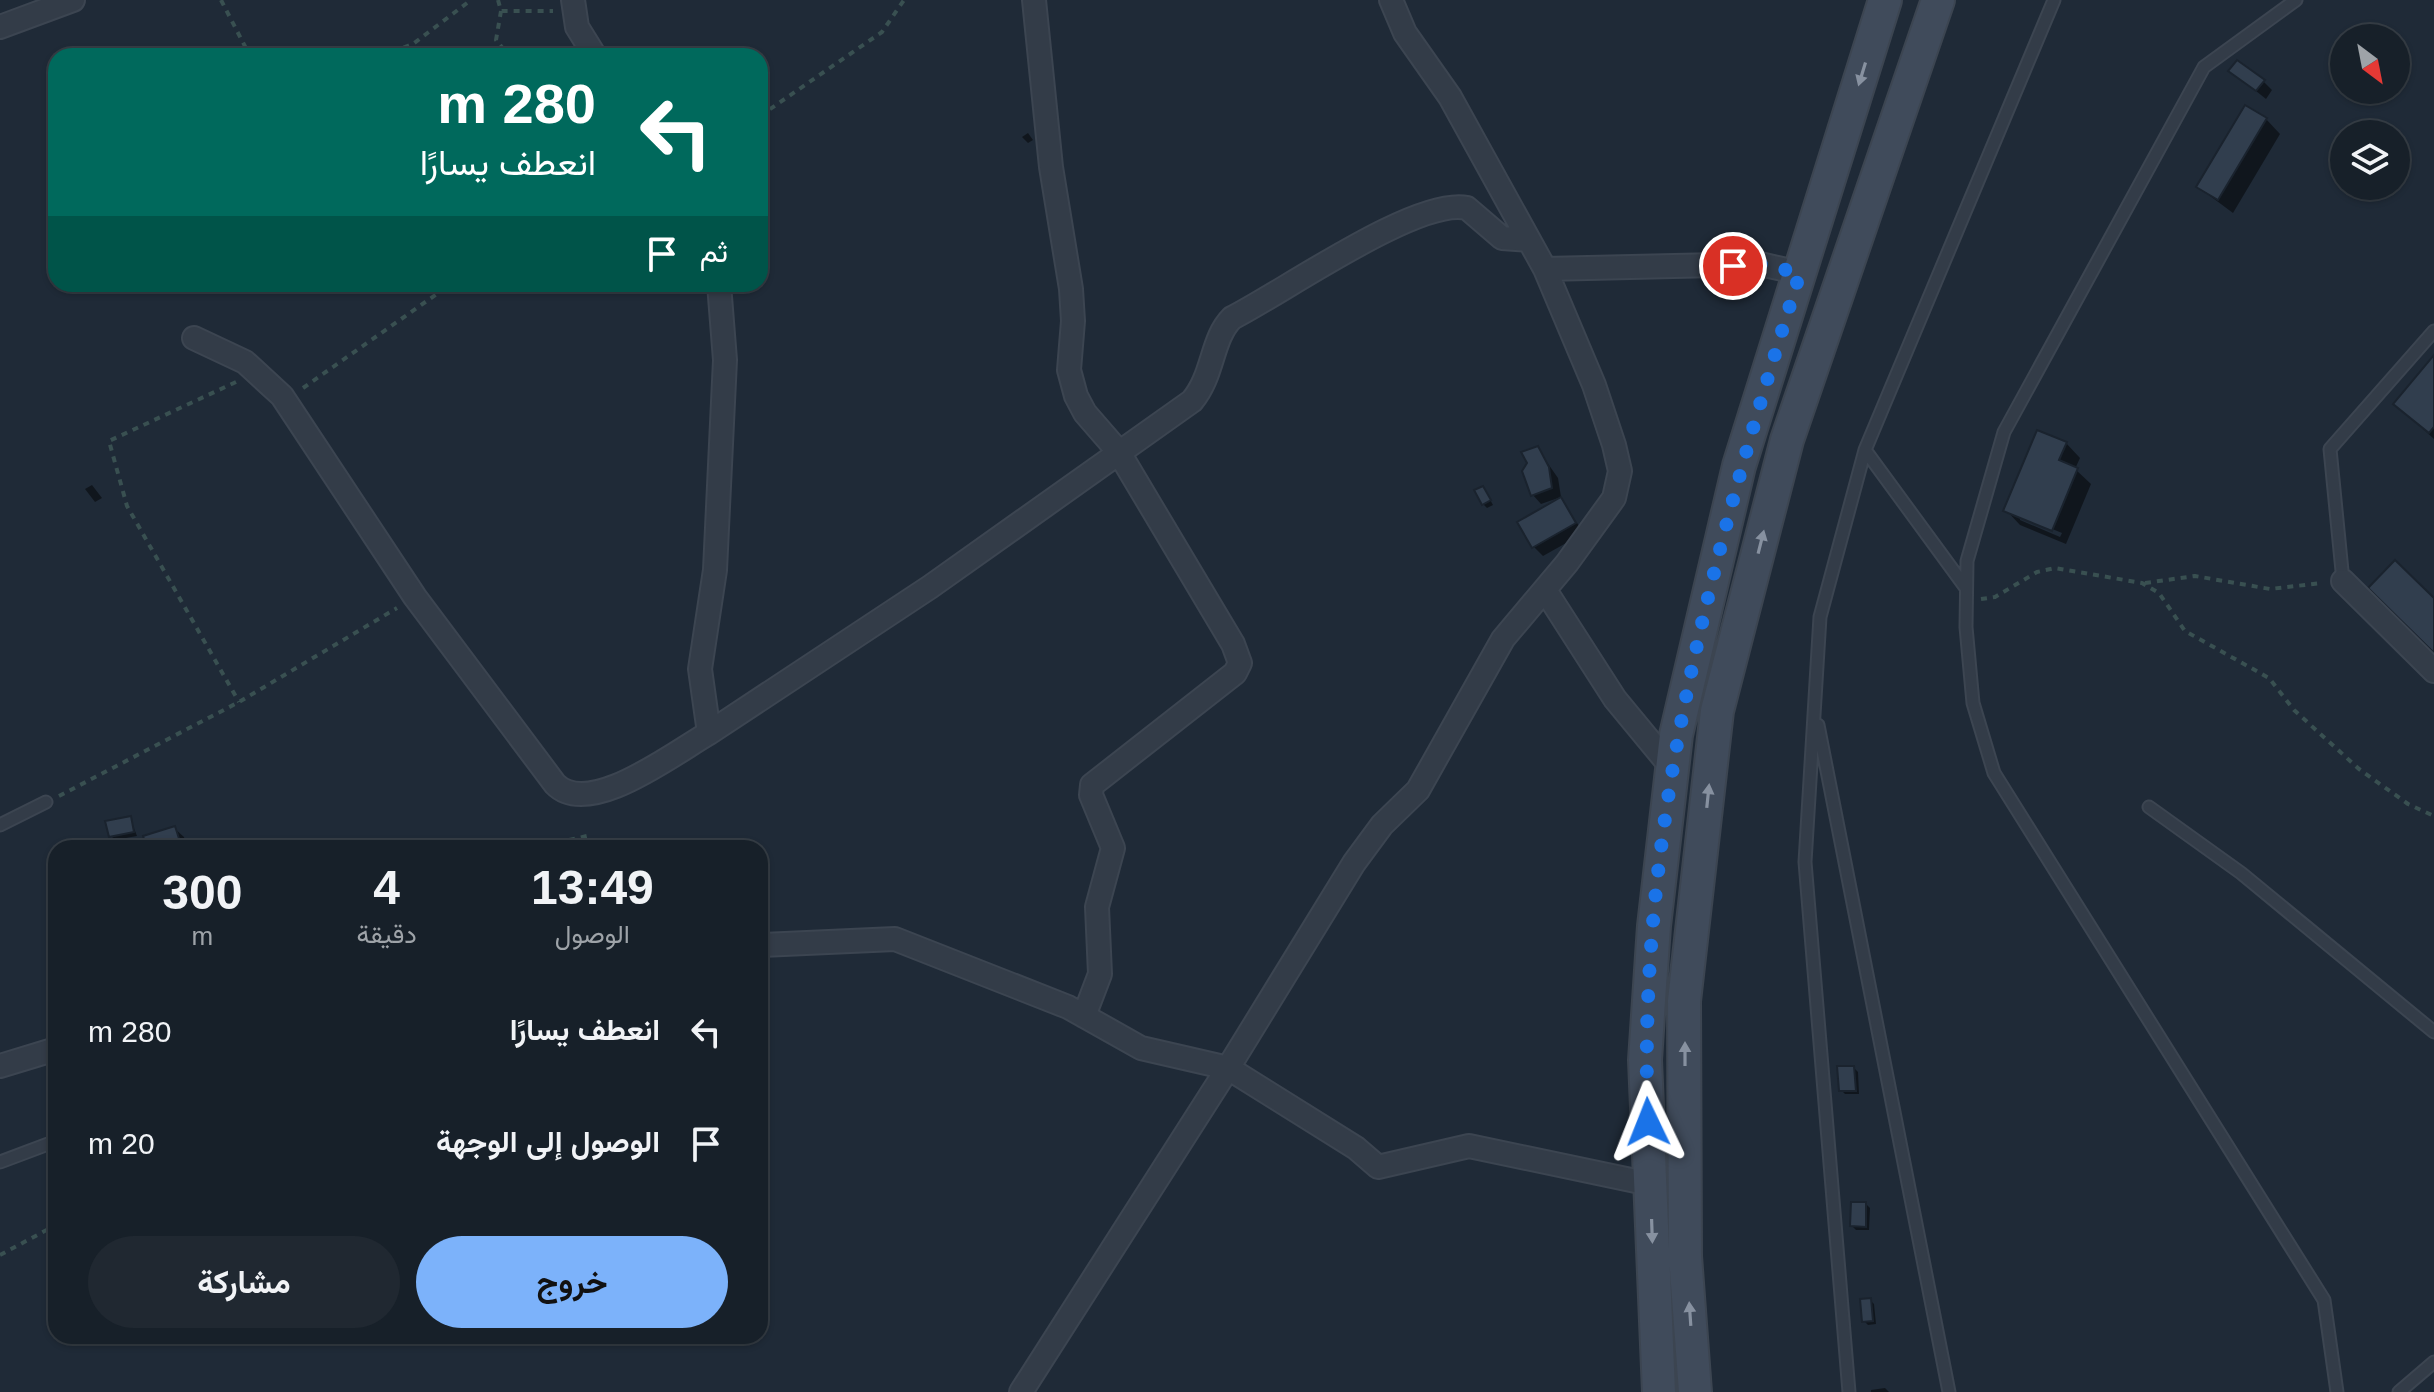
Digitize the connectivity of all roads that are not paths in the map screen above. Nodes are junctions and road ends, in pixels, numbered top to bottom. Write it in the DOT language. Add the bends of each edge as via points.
graph roads {
  1 [pos="73,0"];
  2 [pos="1034,0"];
  3 [pos="1391,0"];
  4 [pos="1885,0"];
  5 [pos="1938,0"];
  6 [pos="2054,0"];
  7 [pos="2296,0"];
  8 [pos="572,5"];
  9 [pos="0,27"];
  10 [pos="590,48"];
  11 [pos="1529,240"];
  12 [pos="1545,269"];
  13 [pos="1800,273"];
  14 [pos="720,292"];
  15 [pos="2434,331"];
  16 [pos="194,338"];
  17 [pos="1865,450"];
  18 [pos="1118,451"];
  19 [pos="2343,581"];
  20 [pos="1545,590"];
  21 [pos="1966,595"];
  22 [pos="2434,671"];
  23 [pos="1814,709"];
  24 [pos="709,733"];
  25 [pos="1672,768"];
  26 [pos="46,802"];
  27 [pos="2149,807"];
  28 [pos="0,825"];
  29 [pos="768,945"];
  30 [pos="1084,1016"];
  31 [pos="2434,1032"];
  32 [pos="48,1051"];
  33 [pos="0,1066"];
  34 [pos="1228,1068"];
  35 [pos="48,1144"];
  36 [pos="0,1162"];
  37 [pos="1650,1184"];
  38 [pos="2434,1362"];
  39 [pos="1021,1392"];
  40 [pos="1659,1392"];
  41 [pos="1695,1392"];
  42 [pos="1849,1392"];
  43 [pos="1949,1392"];
  44 [pos="2337,1392"];
  45 [pos="2399,1392"];
  1 -- 9 [label="street"];
  2 -- 18 [label="street" via="1051,167 1071,289 1069,370 1085,413"];
  3 -- 11 [label="street" via="1405,33 1450,97"];
  4 -- 13 [label="main road, one-way"];
  41 -- 5 [label="main road, one-way" via="1685,1256 1684,1001 1717,711 1787,440"];
  6 -- 17 [label="lane"];
  7 -- 21 [label="lane" via="2204,67 2004,432 1967,561"];
  8 -- 10 [label="street"];
  11 -- 12 [label="street"];
  11 -- 18 [label="street" via="1502,238 1474,213 1457,206 1401,223 1232,318 1222,328 1209,375 1192,401"];
  12 -- 13 [label="street" via="1760,264"];
  12 -- 20 [label="street" via="1594,385 1620,471 1614,498"];
  13 -- 25 [label="main road" via="1739,466"];
  14 -- 24 [label="street" via="725,360 715,570 700,669"];
  15 -- 19 [label="lane" via="2330,449"];
  16 -- 24 [label="street" via="245,362 285,401 415,597 555,784 571,795 600,794"];
  17 -- 21 [label="lane"];
  17 -- 23 [label="lane" via="1820,617"];
  18 -- 24 [label="street" via="930,587"];
  18 -- 30 [label="street" via="1240,663 1235,673 1092,785 1091,795 1113,848 1097,907 1100,974"];
  19 -- 22 [label="street"];
  20 -- 25 [label="street" via="1615,699"];
  20 -- 34 [label="street" via="1503,639 1418,790 1354,863"];
  21 -- 44 [label="lane" via="1973,703 1994,773 2324,1300"];
  23 -- 42 [label="lane" via="1805,862"];
  23 -- 43 [label="lane"];
  25 -- 37 [label="main road" via="1645,1060"];
  26 -- 28 [label="lane"];
  27 -- 31 [label="lane" via="2241,873"];
  29 -- 30 [label="street" via="895,939"];
  30 -- 34 [label="street" via="1141,1048"];
  32 -- 33 [label="street"];
  34 -- 37 [label="street" via="1378,1167 1469,1146"];
  34 -- 39 [label="street"];
  35 -- 36 [label="lane"];
  37 -- 40 [label="main road, one-way"];
  38 -- 45 [label="lane"];
}
